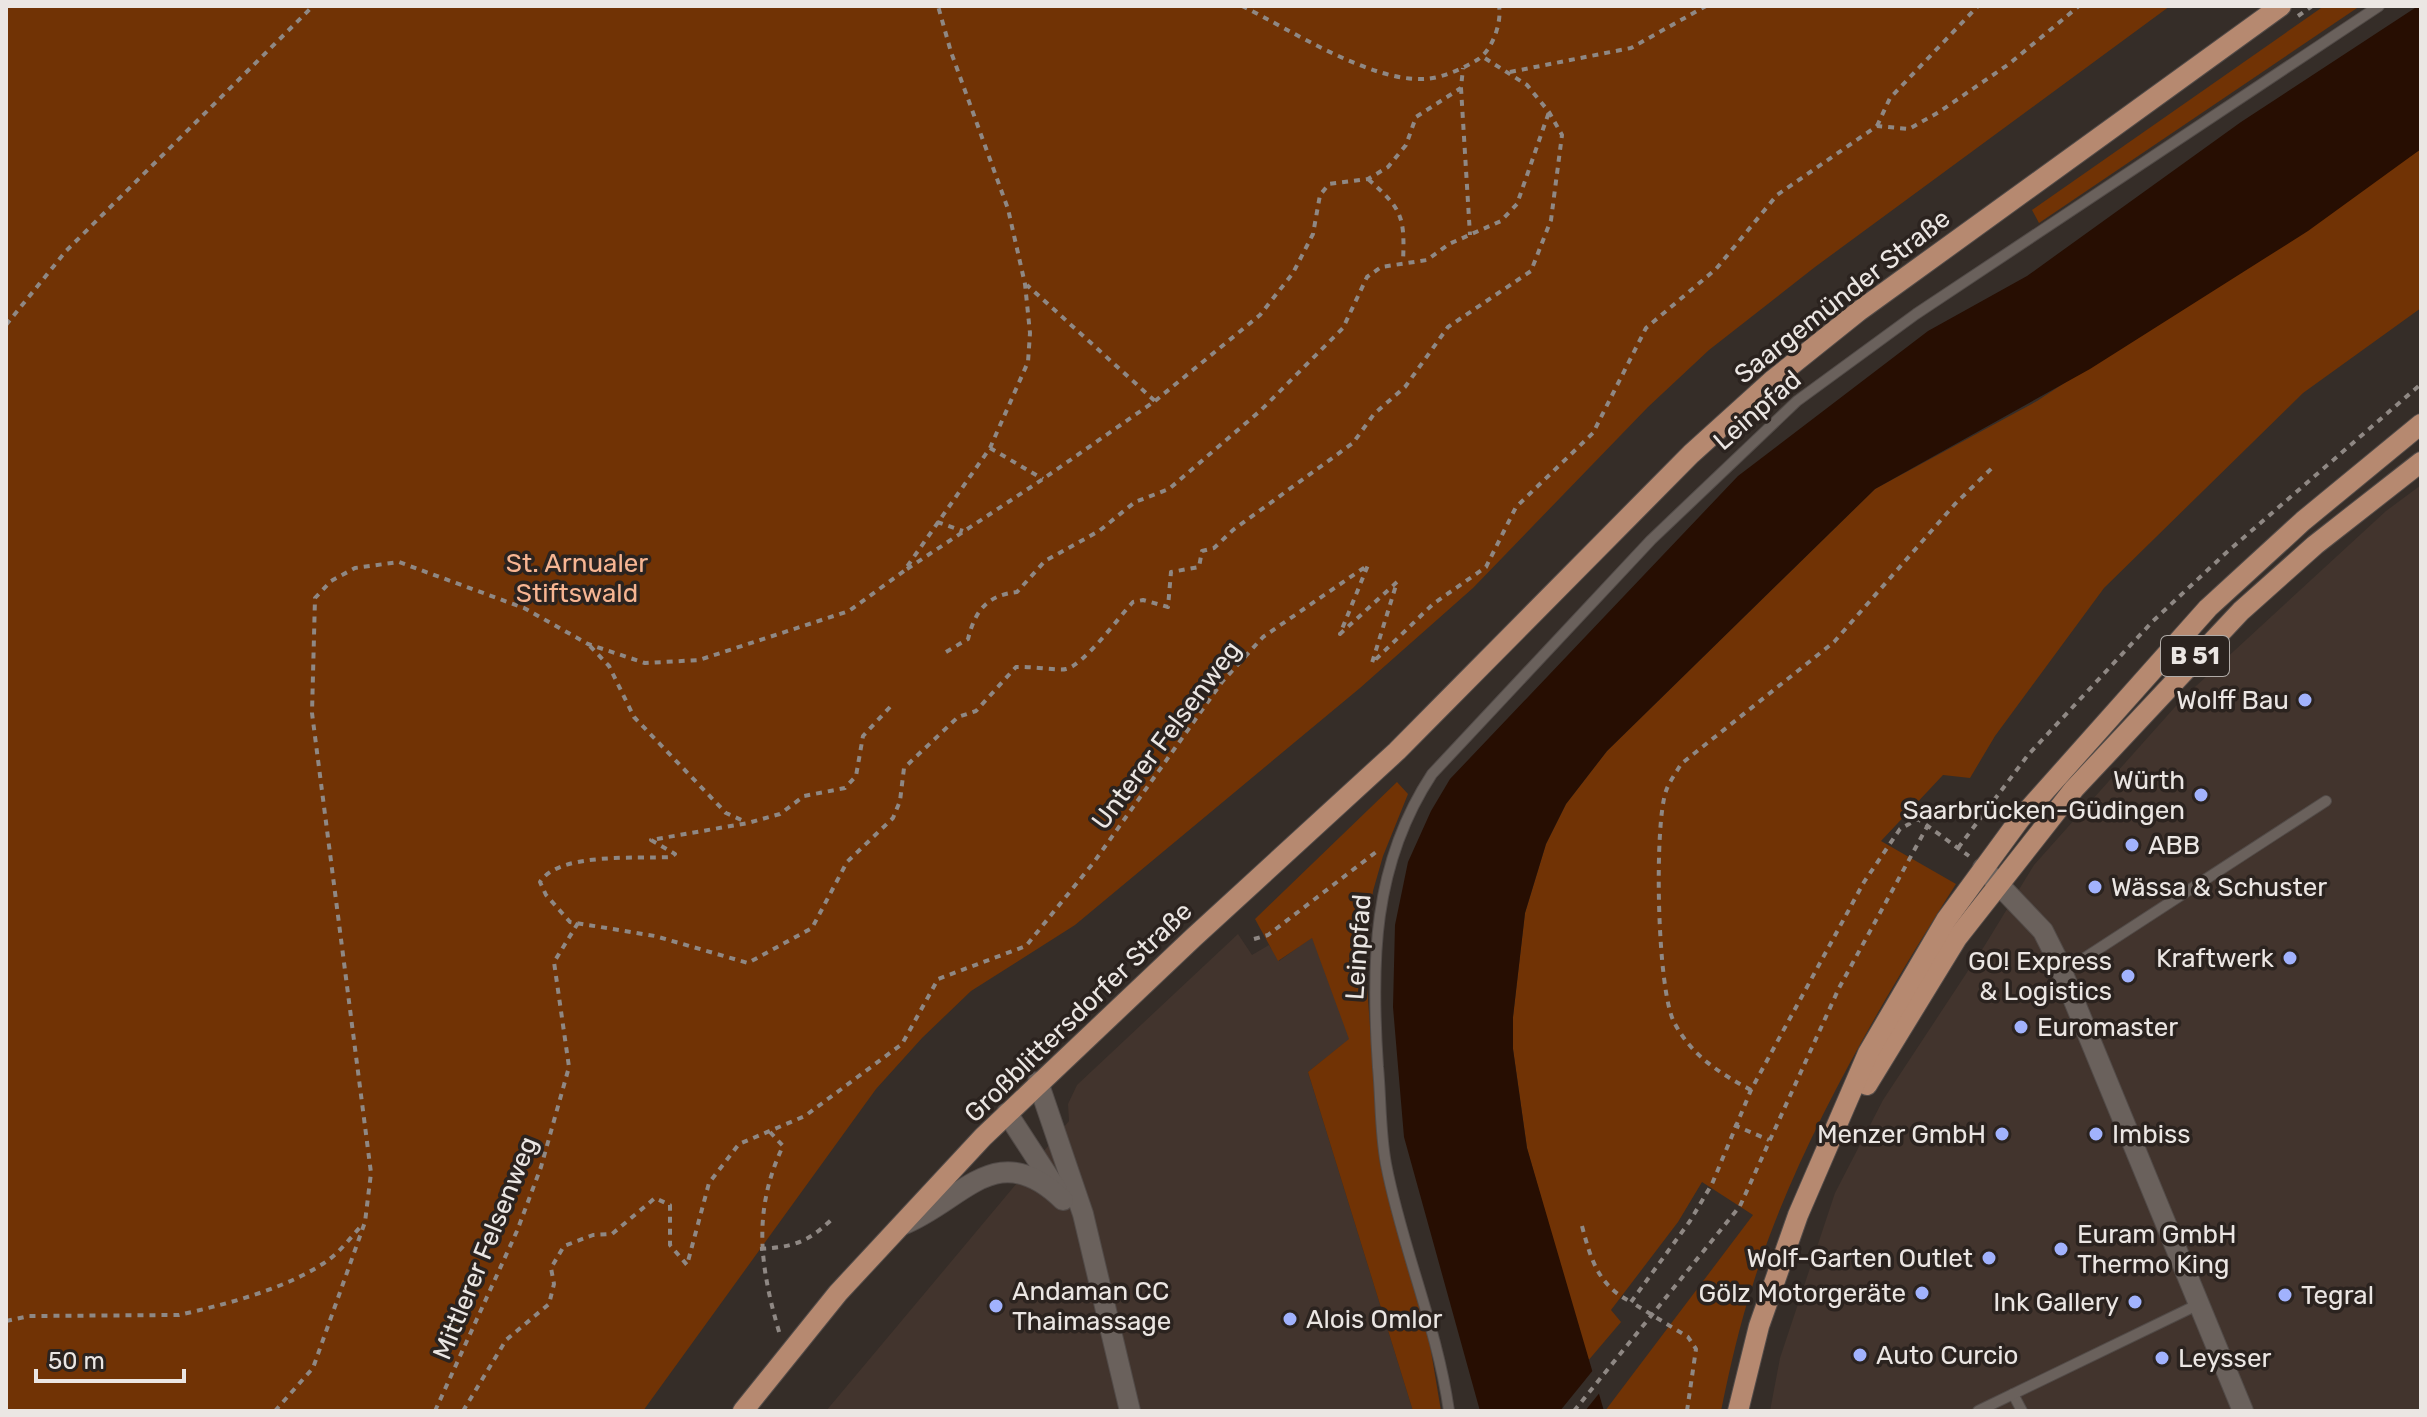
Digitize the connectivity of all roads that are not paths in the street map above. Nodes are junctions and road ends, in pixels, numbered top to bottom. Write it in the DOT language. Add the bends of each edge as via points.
graph roads {
  1 [pos="2379,6"];
  2 [pos="2272,10"];
  3 [pos="2421,424"];
  4 [pos="2421,464"];
  5 [pos="1474,674"];
  6 [pos="2326,801"];
  7 [pos="1991,875"];
  8 [pos="2063,972"];
  9 [pos="1038,1082"];
  10 [pos="1007,1113"];
  11 [pos="1063,1200"];
  12 [pos="902,1225"];
  13 [pos="1088,1246"];
  14 [pos="2197,1305"];
  15 [pos="2013,1394"];
  16 [pos="743,1411"];
  17 [pos="1130,1411"];
  18 [pos="1449,1411"];
  19 [pos="1738,1411"];
  20 [pos="1978,1411"];
  21 [pos="2022,1411"];
  22 [pos="2243,1411"];
  1 -- 18 [label="lane, Leinpfad" via="1916,314 1797,401 1651,540 1432,774 1386,875 1375,934 1375,1015 1386,1165 1434,1333"];
  2 -- 5 [label="main road, Saargemünder Straße" via="1950,243 1774,379 1691,454"];
  3 -- 7 [label="main road, B 51" via="2208,608 2020,819"];
  4 -- 7 [label="main road, B 51" via="2315,545 2200,651"];
  5 -- 9 [label="main road, Großblittersdorfer Straße"];
  6 -- 8 [label="lane"];
  7 -- 8 [label="street" via="2043,931"];
  7 -- 19 [label="main road, B 51" via="1839,1124 1776,1272"];
  8 -- 14 [label="street"];
  9 -- 10 [label="main road, Großblittersdorfer Straße"];
  9 -- 13 [label="street" via="1077,1193"];
  10 -- 11 [label="street"];
  10 -- 12 [label="main road, Großblittersdorfer Straße"];
  11 -- 12 [label="street" via="1041,1182 997,1171 979,1176 925,1216"];
  11 -- 13 [label="street"];
  12 -- 16 [label="main road, Großblittersdorfer Straße" via="838,1293"];
  13 -- 17 [label="street"];
  14 -- 15 [label="lane"];
  14 -- 22 [label="street"];
  15 -- 20 [label="lane"];
  15 -- 21 [label="lane"];
}
